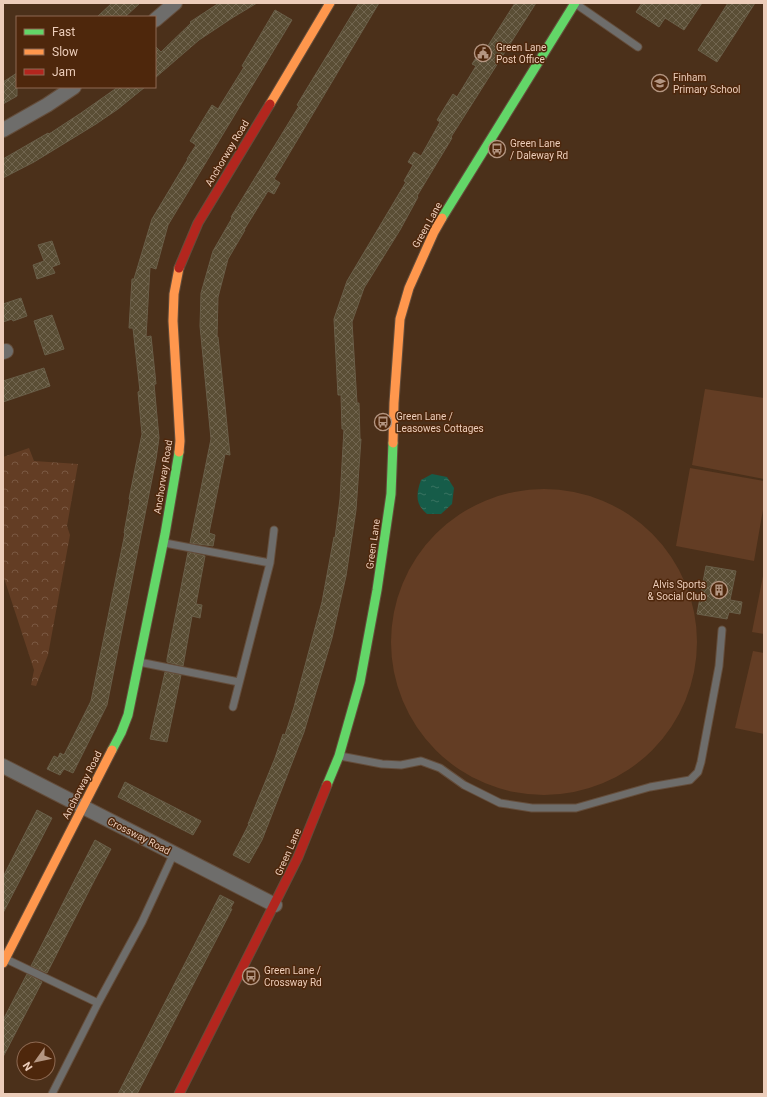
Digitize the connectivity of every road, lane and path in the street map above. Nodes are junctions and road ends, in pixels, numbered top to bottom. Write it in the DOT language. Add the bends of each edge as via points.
graph roads {
  1 [pos="175,3"];
  2 [pos="330,3"];
  3 [pos="574,3"];
  4 [pos="156,19"];
  5 [pos="638,47"];
  6 [pos="72,88"];
  7 [pos="3,130"];
  8 [pos="274,530"];
  9 [pos="163,542"];
  10 [pos="270,563"];
  11 [pos="722,630"];
  12 [pos="139,662"];
  13 [pos="239,682"];
  14 [pos="233,707"];
  15 [pos="339,756"];
  16 [pos="3,766"];
  17 [pos="83,808"];
  18 [pos="174,854"];
  19 [pos="275,904"];
  20 [pos="4,961"];
  21 [pos="98,1003"];
  22 [pos="52,1094"];
  23 [pos="179,1094"];
  1 -- 4 [label="street"];
  2 -- 9 [label="street, Anchorway Road" via="198,223 179,267 173,321 180,441"];
  3 -- 5 [label="lane"];
  3 -- 15 [label="street, Green Lane" via="434,232 409,288 400,319 394,403 392,494 378,590 360,682"];
  6 -- 7 [label="street"];
  8 -- 10 [label="lane"];
  9 -- 10 [label="lane"];
  9 -- 12 [label="street, Anchorway Road"];
  10 -- 13 [label="lane"];
  11 -- 15 [label="lane" via="719,666 701,762 698,772 690,780 650,787 576,808 532,808 500,803 464,785 440,768 421,761 401,765 382,764"];
  12 -- 13 [label="lane"];
  12 -- 17 [label="street, Anchorway Road" via="128,715"];
  13 -- 14 [label="lane"];
  15 -- 19 [label="street, Green Lane" via="298,857"];
  16 -- 17 [label="street, Crossway Road"];
  17 -- 18 [label="street, Crossway Road"];
  17 -- 20 [label="street, Anchorway Road"];
  18 -- 19 [label="street, Crossway Road"];
  18 -- 21 [label="lane" via="142,922"];
  19 -- 23 [label="street, Green Lane"];
  20 -- 21 [label="lane"];
  21 -- 22 [label="lane"];
}
